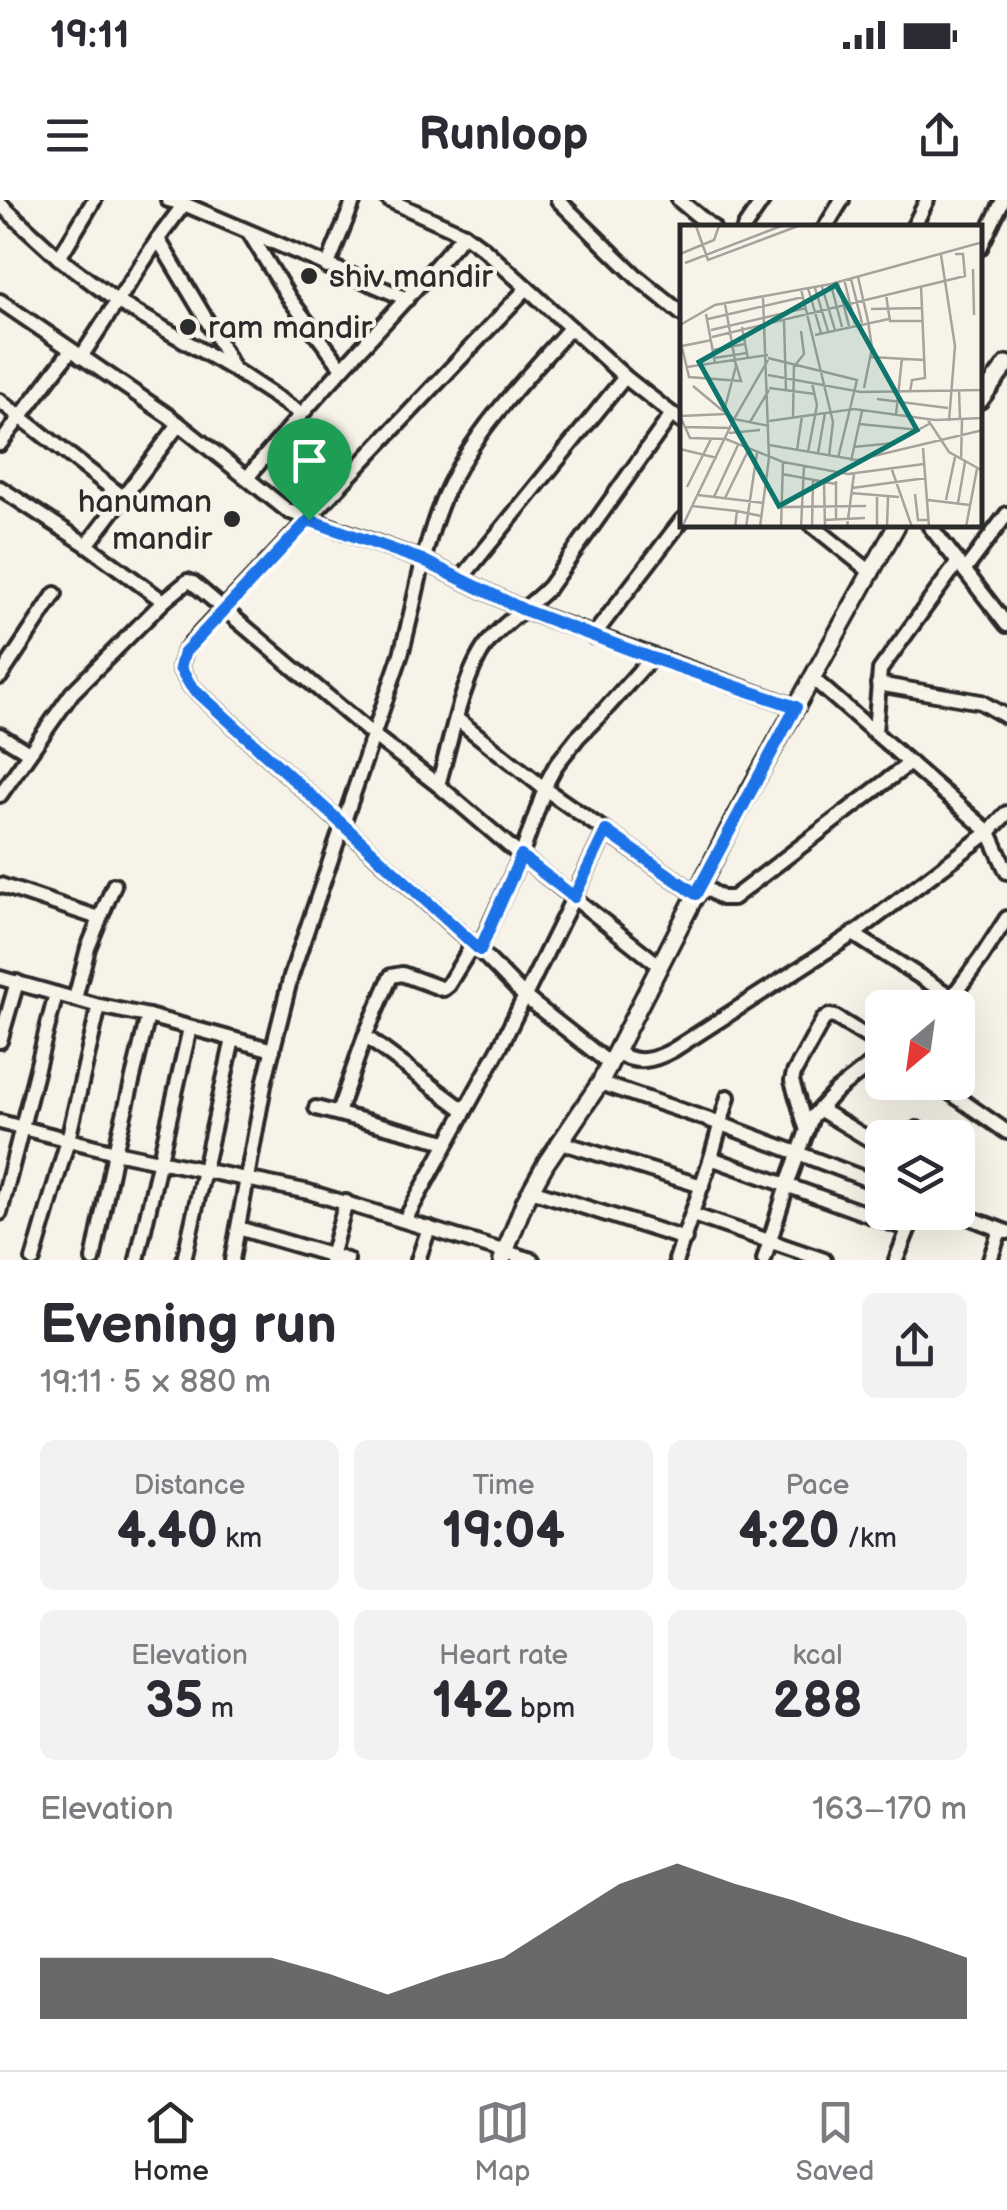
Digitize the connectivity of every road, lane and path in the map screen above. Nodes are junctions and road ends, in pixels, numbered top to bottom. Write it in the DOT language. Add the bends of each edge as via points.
graph roads {
  1 [pos="94,200"];
  2 [pos="168,200"];
  3 [pos="354,200"];
  4 [pos="389,200"];
  5 [pos="558,200"];
  6 [pos="584,200"];
  7 [pos="679,200"];
  8 [pos="763,200"];
  9 [pos="842,200"];
  10 [pos="927,200"];
  11 [pos="1003,200"];
  12 [pos="0,204"];
  13 [pos="184,204"];
  14 [pos="575,214"];
  15 [pos="708,225"];
  16 [pos="746,225"];
  17 [pos="827,225"];
  18 [pos="914,225"];
  19 [pos="250,234"];
  20 [pos="464,234"];
  21 [pos="158,239"];
  22 [pos="982,244"];
  23 [pos="58,258"];
  24 [pos="328,267"];
  25 [pos="528,288"];
  26 [pos="0,300"];
  27 [pos="408,300"];
  28 [pos="118,302"];
  29 [pos="680,312"];
  30 [pos="570,328"];
  31 [pos="76,353"];
  32 [pos="1007,364"];
  33 [pos="342,368"];
  34 [pos="233,370"];
  35 [pos="625,377"];
  36 [pos="982,397"];
  37 [pos="0,402"];
  38 [pos="300,413"];
  39 [pos="20,417"];
  40 [pos="677,418"];
  41 [pos="179,424"];
  42 [pos="0,444"];
  43 [pos="247,478"];
  44 [pos="0,488"];
  45 [pos="124,498"];
  46 [pos="1007,514"];
  47 [pos="309,520"];
  48 [pos="680,523"];
  49 [pos="816,528"];
  50 [pos="895,528"];
  51 [pos="931,528"];
  52 [pos="87,545"];
  53 [pos="422,560"];
  54 [pos="962,566"];
  55 [pos="872,573"];
  56 [pos="461,580"];
  57 [pos="56,594"];
  58 [pos="165,600"];
  59 [pos="1001,606"];
  60 [pos="226,609"];
  61 [pos="524,610"];
  62 [pos="1007,625"];
  63 [pos="594,636"];
  64 [pos="652,658"];
  65 [pos="0,677"];
  66 [pos="812,678"];
  67 [pos="878,684"];
  68 [pos="796,707"];
  69 [pos="1007,716"];
  70 [pos="457,719"];
  71 [pos="874,732"];
  72 [pos="0,734"];
  73 [pos="373,734"];
  74 [pos="28,753"];
  75 [pos="910,763"];
  76 [pos="438,785"];
  77 [pos="545,788"];
  78 [pos="0,795"];
  79 [pos="1007,813"];
  80 [pos="344,825"];
  81 [pos="606,831"];
  82 [pos="989,832"];
  83 [pos="521,856"];
  84 [pos="1007,872"];
  85 [pos="0,885"];
  86 [pos="114,885"];
  87 [pos="698,889"];
  88 [pos="574,897"];
  89 [pos="99,918"];
  90 [pos="1007,918"];
  91 [pos="853,934"];
  92 [pos="476,947"];
  93 [pos="660,966"];
  94 [pos="0,978"];
  95 [pos="17,982"];
  96 [pos="931,990"];
  97 [pos="956,990"];
  98 [pos="56,994"];
  99 [pos="525,997"];
  100 [pos="74,999"];
  101 [pos="99,1006"];
  102 [pos="148,1016"];
  103 [pos="190,1028"];
  104 [pos="365,1036"];
  105 [pos="865,1036"];
  106 [pos="233,1038"];
  107 [pos="0,1042"];
  108 [pos="272,1050"];
  109 [pos="613,1058"];
  110 [pos="865,1068"];
  111 [pos="600,1083"];
  112 [pos="728,1097"];
  113 [pos="962,1100"];
  114 [pos="316,1108"];
  115 [pos="819,1109"];
  116 [pos="464,1110"];
  117 [pos="338,1113"];
  118 [pos="0,1122"];
  119 [pos="721,1124"];
  120 [pos="20,1128"];
  121 [pos="807,1130"];
  122 [pos="1007,1132"];
  123 [pos="865,1137"];
  124 [pos="68,1140"];
  125 [pos="446,1142"];
  126 [pos="560,1142"];
  127 [pos="115,1152"];
  128 [pos="798,1154"];
  129 [pos="712,1158"];
  130 [pos="158,1162"];
  131 [pos="203,1172"];
  132 [pos="246,1178"];
  133 [pos="865,1179"];
  134 [pos="787,1185"];
  135 [pos="702,1186"];
  136 [pos="531,1190"];
  137 [pos="346,1202"];
  138 [pos="0,1213"];
  139 [pos="865,1213"];
  140 [pos="693,1215"];
  141 [pos="405,1220"];
  142 [pos="975,1220"];
  143 [pos="238,1228"];
  144 [pos="429,1228"];
  145 [pos="908,1230"];
  146 [pos="1004,1231"];
  147 [pos="685,1239"];
  148 [pos="770,1242"];
  149 [pos="504,1256"];
  150 [pos="331,1258"];
  151 [pos="33,1260"];
  152 [pos="94,1260"];
  153 [pos="136,1260"];
  154 [pos="184,1260"];
  155 [pos="232,1260"];
  156 [pos="346,1260"];
  157 [pos="418,1260"];
  158 [pos="532,1260"];
  159 [pos="676,1260"];
  160 [pos="764,1260"];
  161 [pos="824,1260"];
  162 [pos="896,1260"];
  163 [pos="990,1260"];
  1 -- 23 [label="street"];
  2 -- 13 [label="street"];
  3 -- 24 [label="street"];
  4 -- 20 [label="street"];
  5 -- 14 [label="street"];
  6 -- 14 [label="street"];
  7 -- 15 [label="street"];
  8 -- 16 [label="street"];
  9 -- 17 [label="street"];
  10 -- 18 [label="street"];
  11 -- 22 [label="street"];
  12 -- 23 [label="street"];
  13 -- 19 [label="street"];
  13 -- 21 [label="street"];
  14 -- 29 [label="street"];
  19 -- 24 [label="street"];
  19 -- 33 [label="street"];
  20 -- 25 [label="street"];
  20 -- 27 [label="street"];
  21 -- 28 [label="street"];
  21 -- 34 [label="street"];
  23 -- 28 [label="street"];
  24 -- 27 [label="street"];
  25 -- 30 [label="street"];
  25 -- 47 [label="street"];
  26 -- 31 [label="street"];
  27 -- 33 [label="street"];
  28 -- 31 [label="street"];
  28 -- 34 [label="street"];
  30 -- 35 [label="street"];
  30 -- 53 [label="street" via="460,468"];
  31 -- 39 [label="street"];
  31 -- 41 [label="street"];
  32 -- 36 [label="street"];
  33 -- 38 [label="street"];
  34 -- 38 [label="street"];
  35 -- 40 [label="street"];
  35 -- 56 [label="street"];
  37 -- 39 [label="street"];
  38 -- 43 [label="street"];
  39 -- 42 [label="street"];
  39 -- 45 [label="street"];
  40 -- 61 [label="street" via="549,587"];
  41 -- 43 [label="street"];
  41 -- 45 [label="street"];
  43 -- 47 [label="street"];
  44 -- 52 [label="street"];
  45 -- 52 [label="street"];
  46 -- 54 [label="street"];
  47 -- 53 [label="street"];
  47 -- 60 [label="street"];
  48 -- 63 [label="street"];
  49 -- 55 [label="street"];
  50 -- 55 [label="street"];
  51 -- 54 [label="street"];
  52 -- 58 [label="street"];
  53 -- 56 [label="street"];
  53 -- 73 [label="street" via="412,617"];
  54 -- 59 [label="street"];
  54 -- 67 [label="street" via="884,663"];
  55 -- 66 [label="street"];
  56 -- 61 [label="street"];
  57 -- 65 [label="street"];
  58 -- 60 [label="street" via="188,581"];
  58 -- 74 [label="street" via="72,693"];
  59 -- 62 [label="street"];
  60 -- 73 [label="street"];
  60 -- 80 [label="street" via="184,653 184,676"];
  61 -- 63 [label="street"];
  61 -- 70 [label="street" via="483,649"];
  63 -- 64 [label="street"];
  64 -- 68 [label="street"];
  64 -- 77 [label="street" via="566,750"];
  66 -- 68 [label="street"];
  66 -- 71 [label="street"];
  67 -- 69 [label="street" via="981,702"];
  67 -- 71 [label="street"];
  68 -- 87 [label="street"];
  70 -- 76 [label="street"];
  70 -- 77 [label="street"];
  71 -- 75 [label="street"];
  72 -- 74 [label="street"];
  73 -- 76 [label="street"];
  73 -- 80 [label="street"];
  74 -- 78 [label="street"];
  75 -- 82 [label="street"];
  75 -- 87 [label="street" via="733,898"];
  76 -- 83 [label="street"];
  77 -- 81 [label="street"];
  77 -- 83 [label="street"];
  79 -- 82 [label="street"];
  80 -- 92 [label="street"];
  80 -- 108 [label="street"];
  81 -- 87 [label="street"];
  81 -- 88 [label="street"];
  82 -- 84 [label="street"];
  82 -- 91 [label="street"];
  83 -- 88 [label="street"];
  83 -- 92 [label="street"];
  85 -- 89 [label="street"];
  86 -- 89 [label="street"];
  87 -- 93 [label="street"];
  88 -- 93 [label="street"];
  88 -- 99 [label="street"];
  89 -- 100 [label="street"];
  90 -- 97 [label="street"];
  91 -- 96 [label="street"];
  91 -- 109 [label="street" via="657,1059"];
  92 -- 99 [label="street"];
  92 -- 104 [label="street" via="443,989 392,976"];
  93 -- 109 [label="street"];
  94 -- 95 [label="street"];
  95 -- 98 [label="street"];
  95 -- 107 [label="street"];
  98 -- 100 [label="street"];
  98 -- 120 [label="street"];
  99 -- 109 [label="street"];
  99 -- 116 [label="street"];
  100 -- 101 [label="street"];
  101 -- 102 [label="street"];
  101 -- 124 [label="street"];
  102 -- 103 [label="street"];
  102 -- 127 [label="street"];
  103 -- 106 [label="street"];
  103 -- 130 [label="street"];
  104 -- 116 [label="street"];
  104 -- 117 [label="street"];
  105 -- 121 [label="street" via="835,1018 823,1020 792,1081"];
  106 -- 108 [label="street"];
  106 -- 131 [label="street"];
  108 -- 132 [label="street"];
  109 -- 111 [label="street"];
  110 -- 115 [label="street"];
  111 -- 119 [label="street"];
  111 -- 126 [label="street"];
  112 -- 119 [label="street"];
  113 -- 122 [label="street"];
  114 -- 117 [label="street"];
  115 -- 121 [label="street"];
  115 -- 123 [label="street"];
  116 -- 125 [label="street"];
  117 -- 125 [label="street"];
  118 -- 120 [label="street"];
  119 -- 128 [label="street"];
  119 -- 129 [label="street"];
  120 -- 124 [label="street"];
  120 -- 138 [label="street"];
  121 -- 128 [label="street"];
  124 -- 127 [label="street"];
  124 -- 151 [label="street"];
  125 -- 141 [label="street"];
  126 -- 135 [label="street"];
  126 -- 136 [label="street"];
  127 -- 130 [label="street"];
  127 -- 152 [label="street"];
  128 -- 133 [label="street"];
  128 -- 134 [label="street"];
  129 -- 134 [label="street"];
  129 -- 135 [label="street"];
  130 -- 131 [label="street"];
  130 -- 153 [label="street"];
  131 -- 132 [label="street"];
  131 -- 154 [label="street"];
  132 -- 137 [label="street"];
  132 -- 143 [label="street"];
  134 -- 139 [label="street"];
  134 -- 148 [label="street"];
  135 -- 140 [label="street"];
  136 -- 147 [label="street"];
  136 -- 149 [label="street"];
  137 -- 141 [label="street"];
  137 -- 150 [label="street"];
  140 -- 147 [label="street"];
  140 -- 148 [label="street"];
  141 -- 144 [label="street"];
  142 -- 146 [label="street"];
  143 -- 150 [label="street"];
  143 -- 155 [label="street"];
  144 -- 149 [label="street"];
  144 -- 157 [label="street"];
  145 -- 162 [label="street"];
  146 -- 163 [label="street"];
  147 -- 159 [label="street"];
  148 -- 160 [label="street"];
  148 -- 161 [label="street"];
  149 -- 158 [label="street"];
  150 -- 156 [label="street"];
}
